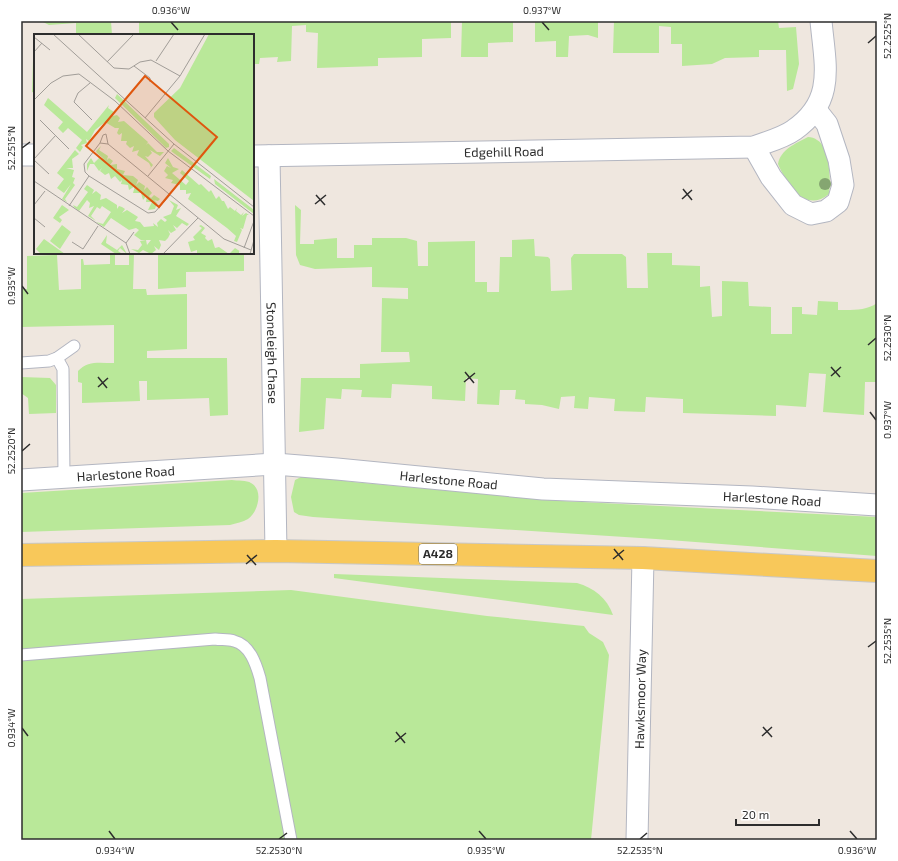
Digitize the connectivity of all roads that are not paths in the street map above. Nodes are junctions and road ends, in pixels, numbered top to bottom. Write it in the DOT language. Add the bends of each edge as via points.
graph roads {
  1 [pos="822,21"];
  2 [pos="816,110"];
  3 [pos="754,147"];
  4 [pos="21,155"];
  5 [pos="34,155"];
  6 [pos="261,156"];
  7 [pos="74,346"];
  8 [pos="57,358"];
  9 [pos="21,363"];
  10 [pos="275,464"];
  11 [pos="64,478"];
  12 [pos="21,480"];
  13 [pos="877,505"];
  14 [pos="276,551"];
  15 [pos="21,555"];
  16 [pos="643,558"];
  17 [pos="877,571"];
  18 [pos="21,655"];
  19 [pos="291,840"];
  20 [pos="637,840"];
  1 -- 2 [label="street" via="826,82"];
  2 -- 3 [label="street, Edgehill Road" via="793,130"];
  2 -- 3 [label="street" via="827,124 839,160 843,185 838,202 826,211 811,214 794,205 771,177"];
  3 -- 6 [label="street, Edgehill Road"];
  4 -- 5 [label="street"];
  6 -- 10 [label="street, Stoneleigh Chase"];
  7 -- 8 [label="lane"];
  8 -- 9 [label="lane" via="49,362"];
  8 -- 11 [label="lane" via="63,369"];
  10 -- 11 [label="street, Harlestone Road"];
  10 -- 13 [label="street, Harlestone Road" via="543,490 752,497"];
  10 -- 14 [label="street, Stoneleigh Chase"];
  11 -- 12 [label="street, Harlestone Road"];
  14 -- 15 [label="main road, A428"];
  14 -- 16 [label="main road, A428"];
  16 -- 17 [label="main road, A428"];
  16 -- 20 [label="street, Hawksmoor Way"];
  18 -- 19 [label="lane" via="215,639 234,641 244,647 254,660 260,678"];
}
